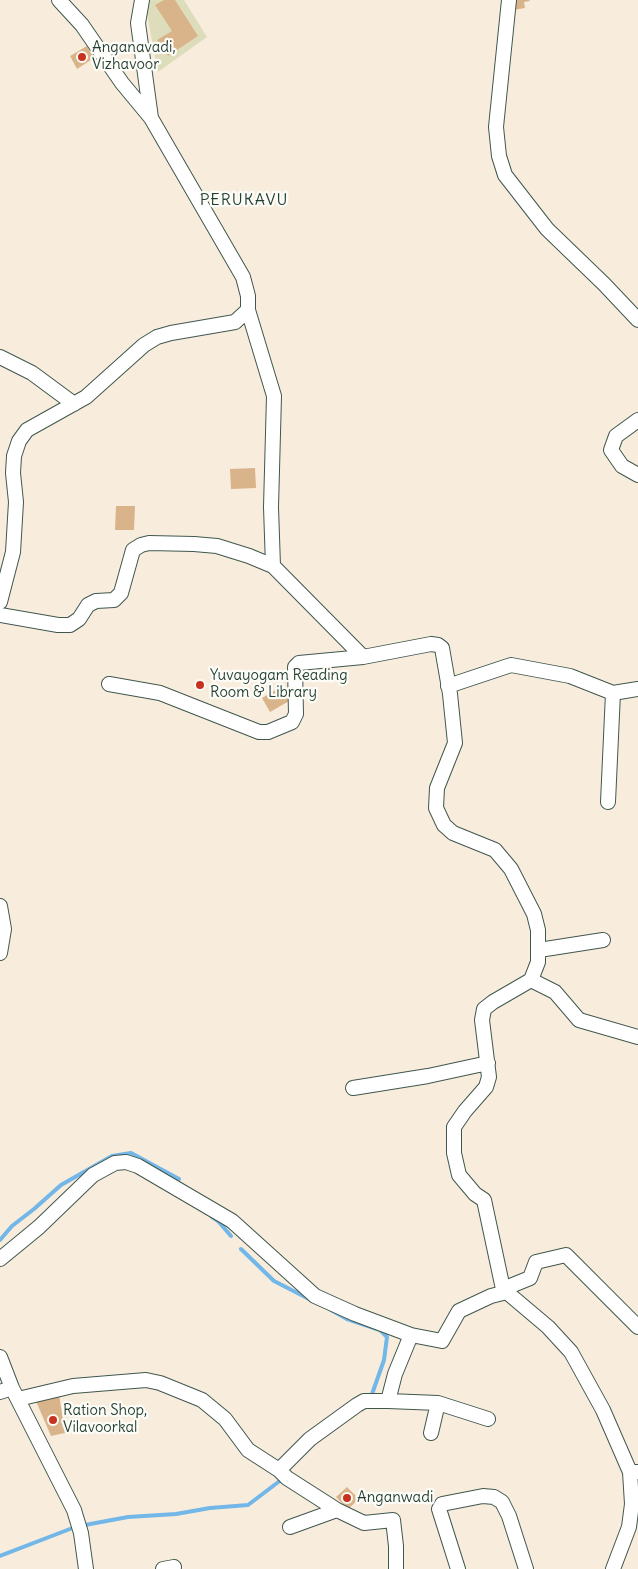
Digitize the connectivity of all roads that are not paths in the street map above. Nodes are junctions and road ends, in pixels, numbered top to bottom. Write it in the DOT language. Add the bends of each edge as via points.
graph roads {
  1 [pos="59,0"];
  2 [pos="142,0"];
  3 [pos="509,0"];
  4 [pos="151,118"];
  5 [pos="248,310"];
  6 [pos="638,320"];
  7 [pos="0,357"];
  8 [pos="74,404"];
  9 [pos="638,420"];
  10 [pos="638,475"];
  11 [pos="274,566"];
  12 [pos="3,580"];
  13 [pos="0,602"];
  14 [pos="0,615"];
  15 [pos="363,657"];
  16 [pos="109,684"];
  17 [pos="448,686"];
  18 [pos="638,689"];
  19 [pos="613,693"];
  20 [pos="608,802"];
  21 [pos="0,906"];
  22 [pos="603,940"];
  23 [pos="539,950"];
  24 [pos="0,953"];
  25 [pos="531,980"];
  26 [pos="638,1037"];
  27 [pos="488,1063"];
  28 [pos="353,1088"];
  29 [pos="0,1260"];
  30 [pos="505,1290"];
  31 [pos="638,1327"];
  32 [pos="411,1335"];
  33 [pos="0,1357"];
  34 [pos="10,1393"];
  35 [pos="388,1401"];
  36 [pos="438,1403"];
  37 [pos="488,1419"];
  38 [pos="431,1433"];
  39 [pos="634,1472"];
  40 [pos="283,1474"];
  41 [pos="336,1510"];
  42 [pos="290,1527"];
  43 [pos="86,1569"];
  44 [pos="396,1569"];
  45 [pos="458,1569"];
  46 [pos="526,1569"];
  47 [pos="613,1569"];
  1 -- 4 [label="street" via="82,25"];
  2 -- 4 [label="street" via="138,23"];
  3 -- 6 [label="street" via="496,127 504,174 547,229"];
  4 -- 5 [label="street" via="243,277"];
  5 -- 8 [label="street" via="234,322 158,337"];
  5 -- 11 [label="street" via="274,396 271,507"];
  7 -- 8 [label="street" via="32,373"];
  8 -- 12 [label="street" via="27,430 16,449 13,552"];
  9 -- 10 [label="street" via="616,436 611,450 622,466"];
  11 -- 14 [label="street" via="216,546 149,543 133,550 121,593 114,600 88,605 79,619 70,624 58,625"];
  11 -- 15 [label="street"];
  12 -- 13 [label="street"];
  15 -- 16 [label="street" via="299,663 295,668 296,714 292,722 268,732 259,732 160,692"];
  15 -- 17 [label="street" via="438,645 442,648"];
  17 -- 19 [label="street" via="512,664 570,676"];
  17 -- 23 [label="street" via="455,743 437,788 436,808 444,825 453,833 495,850 511,869 534,914"];
  18 -- 19 [label="street"];
  19 -- 20 [label="street"];
  21 -- 24 [label="street" via="4,929"];
  22 -- 23 [label="street"];
  23 -- 25 [label="street"];
  25 -- 26 [label="street" via="555,992 579,1020"];
  25 -- 27 [label="street" via="484,1009 482,1020"];
  27 -- 28 [label="street"];
  27 -- 30 [label="street" via="486,1086 454,1127 454,1153 459,1174 484,1200"];
  29 -- 32 [label="street" via="93,1175 115,1163 126,1162 232,1222 315,1296"];
  30 -- 31 [label="street" via="530,1278 536,1262 566,1255"];
  30 -- 32 [label="street" via="459,1312 442,1341"];
  30 -- 39 [label="street" via="571,1352"];
  32 -- 35 [label="street" via="394,1374"];
  33 -- 34 [label="street"];
  34 -- 40 [label="street" via="146,1380 160,1383 202,1400 225,1419 248,1450"];
  34 -- 43 [label="street" via="74,1510"];
  35 -- 36 [label="street"];
  35 -- 40 [label="street" via="364,1401 310,1439"];
  36 -- 37 [label="street"];
  36 -- 38 [label="street"];
  39 -- 47 [label="street" via="629,1527"];
  40 -- 41 [label="street"];
  41 -- 42 [label="street"];
  41 -- 44 [label="street" via="364,1523 393,1520"];
  45 -- 46 [label="street" via="439,1509 442,1504 483,1496 502,1502"];
}
